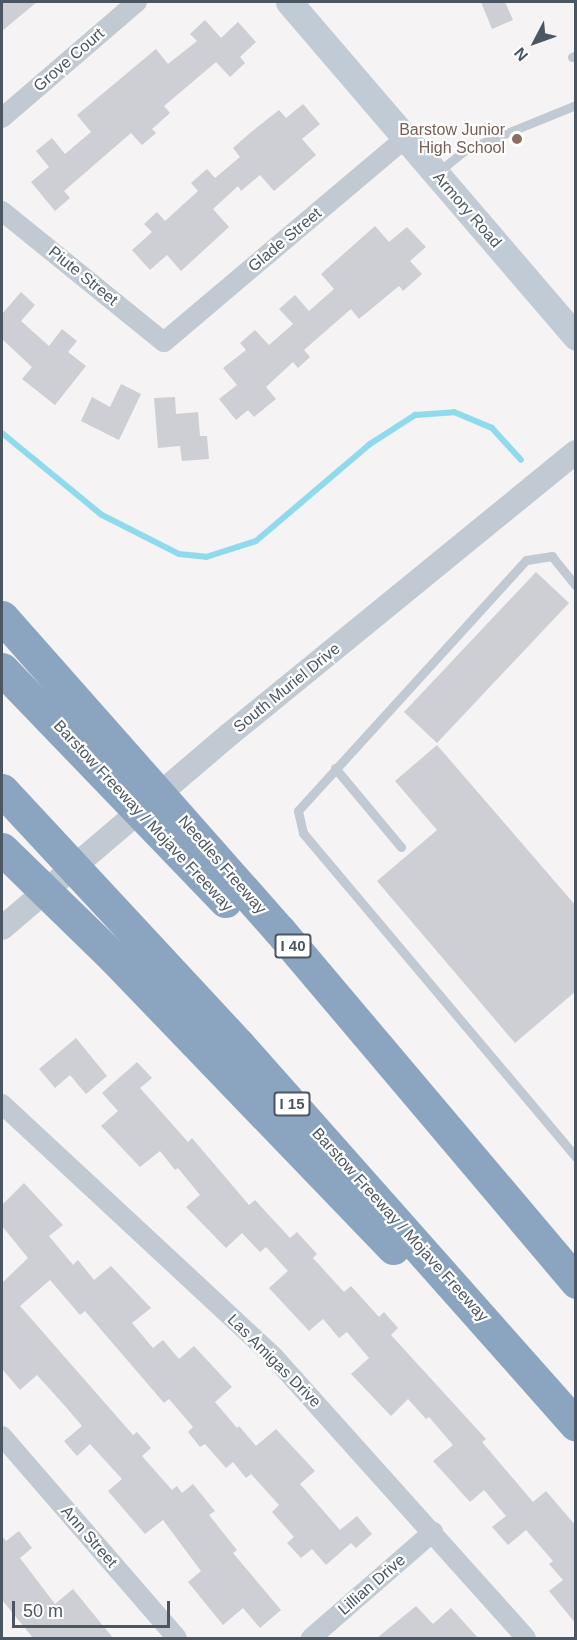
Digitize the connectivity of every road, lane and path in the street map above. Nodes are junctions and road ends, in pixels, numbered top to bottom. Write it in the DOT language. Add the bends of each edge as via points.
graph roads {
  1 [pos="137,2"];
  2 [pos="289,2"];
  3 [pos="576,105"];
  4 [pos="2,118"];
  5 [pos="405,138"];
  6 [pos="436,174"];
  7 [pos="2,211"];
  8 [pos="576,337"];
  9 [pos="164,342"];
  10 [pos="576,452"];
  11 [pos="576,586"];
  12 [pos="2,617"];
  13 [pos="2,669"];
  14 [pos="335,768"];
  15 [pos="2,790"];
  16 [pos="401,847"];
  17 [pos="2,849"];
  18 [pos="2,928"];
  19 [pos="2,1104"];
  20 [pos="576,1157"];
  21 [pos="576,1282"];
  22 [pos="576,1425"];
  23 [pos="576,1434"];
  24 [pos="2,1436"];
  25 [pos="433,1532"];
  26 [pos="177,1638"];
  27 [pos="311,1638"];
  28 [pos="526,1638"];
  1 -- 4 [label="street, Grove Court"];
  2 -- 5 [label="main road, Armory Road"];
  3 -- 6 [label="lane" via="465,150"];
  5 -- 6 [label="main road, Armory Road"];
  5 -- 9 [label="street, Glade Street"];
  6 -- 8 [label="main road, Armory Road"];
  7 -- 9 [label="street, Piute Street"];
  10 -- 18 [label="street, South Muriel Drive" via="230,734"];
  11 -- 14 [label="lane" via="552,556 526,560"];
  12 -- 21 [label="highway, Needles Freeway / I 40" via="279,930"];
  13 -- 21 [label="highway, Barstow Freeway / Mojave Freeway" via="199,873"];
  14 -- 16 [label="lane"];
  14 -- 20 [label="lane" via="298,811 303,833"];
  15 -- 22 [label="highway, Barstow Freeway / Mojave Freeway / I 15" via="238,1044"];
  17 -- 23 [label="highway" via="113,957"];
  19 -- 25 [label="street, Las Amigas Drive" via="274,1357"];
  24 -- 26 [label="street, Ann Street"];
  25 -- 27 [label="street, Lillian Drive"];
  25 -- 28 [label="street, Las Amigas Drive"];
}
